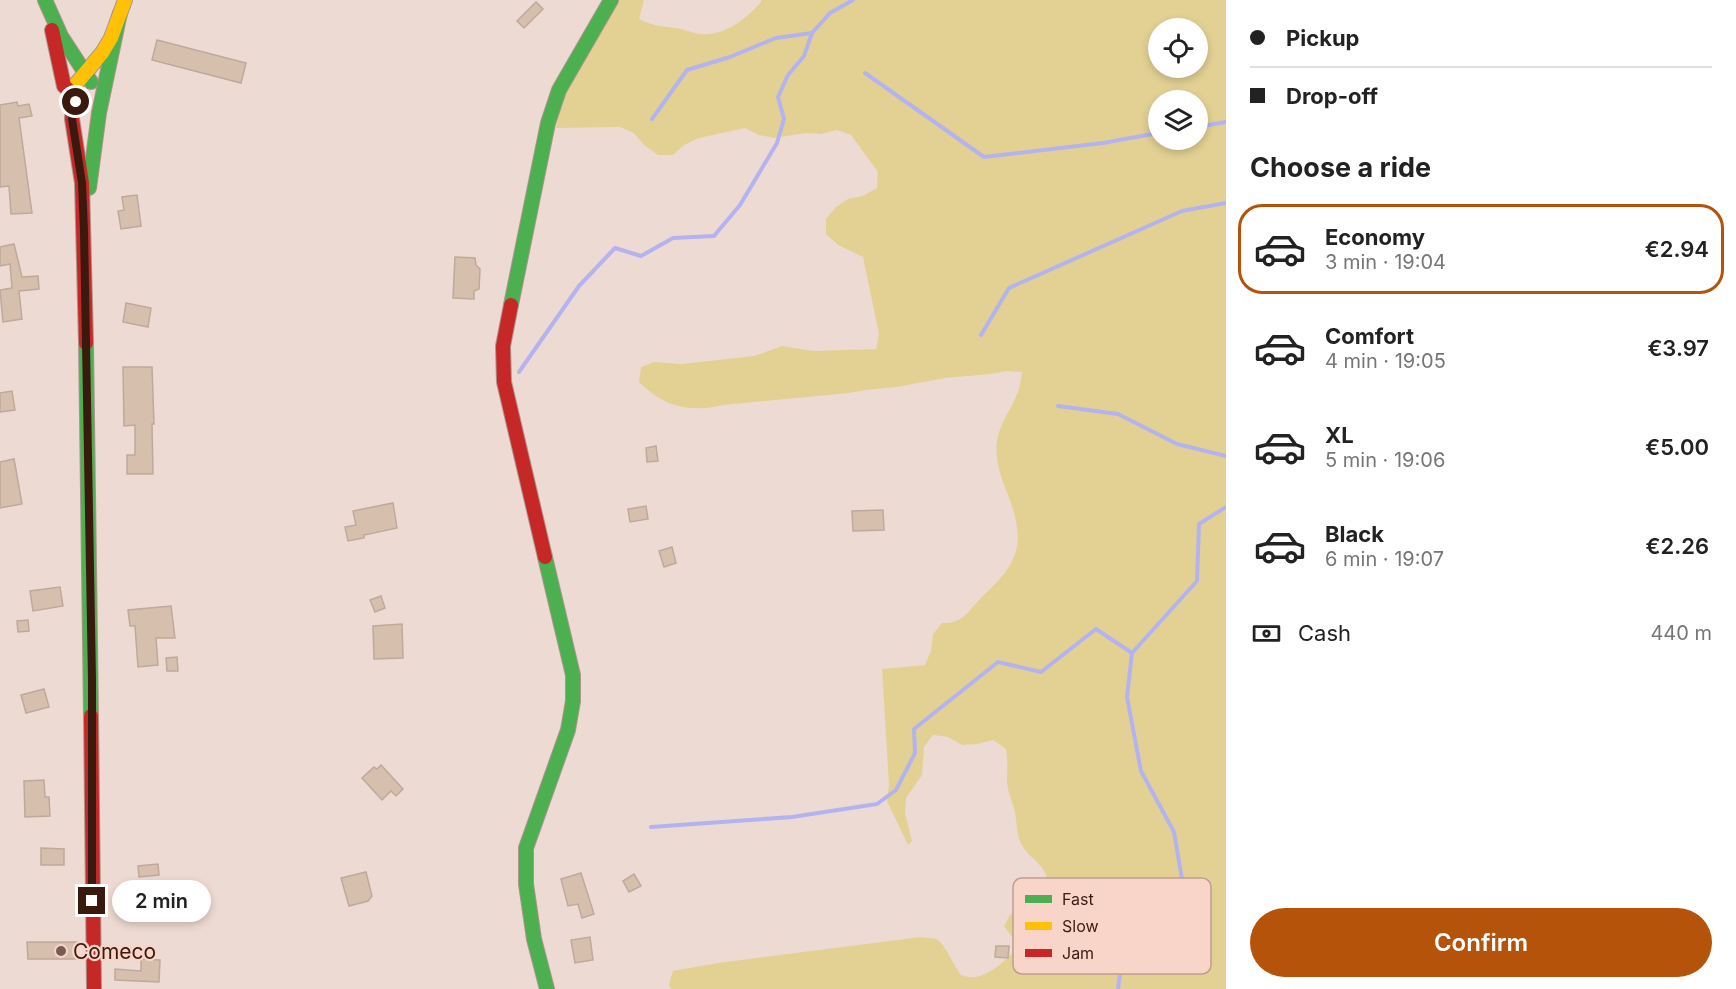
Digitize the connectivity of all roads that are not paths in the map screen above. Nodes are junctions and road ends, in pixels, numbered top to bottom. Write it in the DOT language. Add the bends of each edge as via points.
graph roads {
  1 [pos="610,0"];
  2 [pos="47,4"];
  3 [pos="123,7"];
  4 [pos="74,57"];
  5 [pos="99,57"];
  6 [pos="77,86"];
  7 [pos="97,103"];
  8 [pos="84,231"];
  9 [pos="94,989"];
  10 [pos="547,989"];
  1 -- 10 [label="main road" via="559,90 548,123 503,346 504,382 573,675 568,730 526,848 526,884"];
  2 -- 4 [label="main road"];
  2 -- 6 [label="main road" via="57,58"];
  3 -- 5 [label="main road"];
  3 -- 7 [label="main road"];
  4 -- 5 [label="main road" via="86,61"];
  4 -- 6 [label="main road"];
  5 -- 6 [label="main road"];
  6 -- 7 [label="main road" via="96,87"];
  6 -- 7 [label="main road" via="80,105"];
  6 -- 8 [label="main road" via="72,119 82,183"];
  7 -- 8 [label="main road"];
  8 -- 9 [label="main road"];
}
